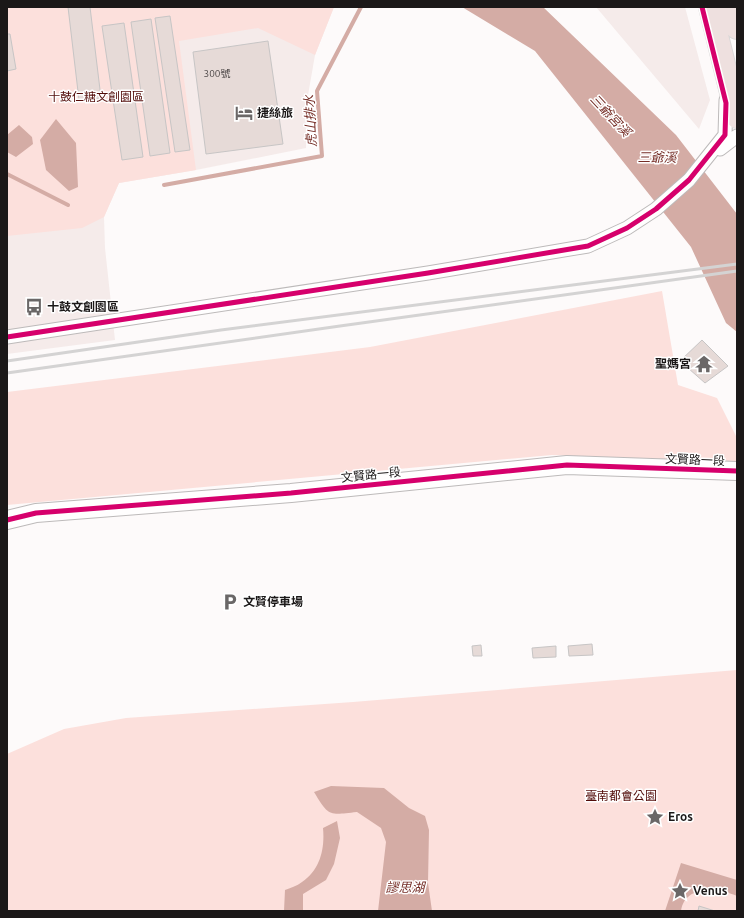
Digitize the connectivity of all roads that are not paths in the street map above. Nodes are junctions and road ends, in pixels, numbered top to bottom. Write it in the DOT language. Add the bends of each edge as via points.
graph roads {
  1 [pos="702,7"];
  2 [pos="710,7"];
  3 [pos="732,7"];
  4 [pos="737,28"];
  5 [pos="737,118"];
  6 [pos="737,136"];
  7 [pos="704,162"];
  8 [pos="7,337"];
  9 [pos="737,471"];
  10 [pos="7,520"];
  1 -- 7 [label="street" via="726,103 725,135"];
  2 -- 5 [label="highway"];
  3 -- 4 [label="highway"];
  6 -- 7 [label="street"];
  7 -- 8 [label="street" via="689,180 656,209 627,228 588,246"];
  9 -- 10 [label="street, 文賢路一段" via="567,465 291,493 36,514"];
}
